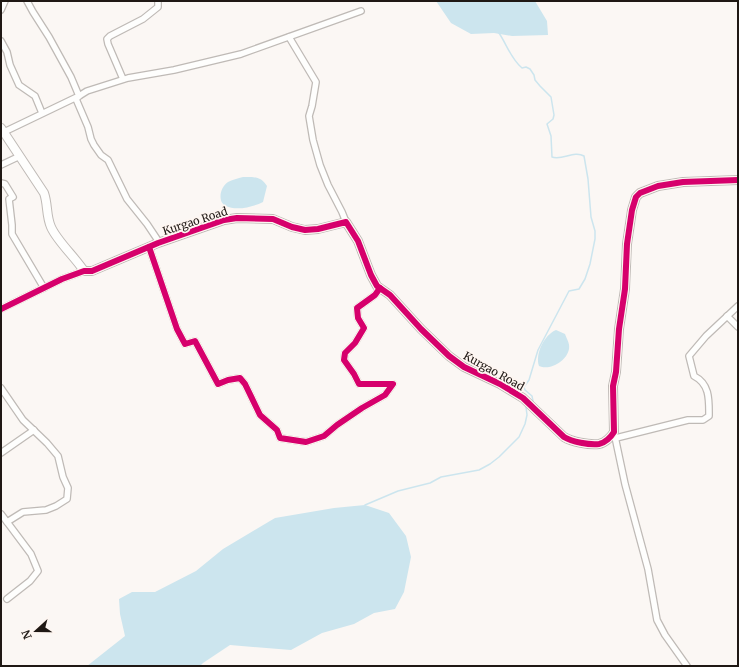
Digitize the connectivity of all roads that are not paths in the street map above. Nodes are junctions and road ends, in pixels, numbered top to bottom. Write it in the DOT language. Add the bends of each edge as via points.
graph roads {
  1 [pos="5,1"];
  2 [pos="27,1"];
  3 [pos="158,1"];
  4 [pos="1,10"];
  5 [pos="361,11"];
  6 [pos="289,37"];
  7 [pos="1,41"];
  8 [pos="123,79"];
  9 [pos="79,96"];
  10 [pos="42,113"];
  11 [pos="2,129"];
  12 [pos="20,156"];
  13 [pos="1,165"];
  14 [pos="738,180"];
  15 [pos="1,183"];
  16 [pos="346,222"];
  17 [pos="159,242"];
  18 [pos="149,247"];
  19 [pos="84,271"];
  20 [pos="44,288"];
  21 [pos="380,288"];
  22 [pos="738,306"];
  23 [pos="1,309"];
  24 [pos="727,316"];
  25 [pos="738,327"];
  26 [pos="1,388"];
  27 [pos="34,430"];
  28 [pos="615,435"];
  29 [pos="1,453"];
  30 [pos="1,514"];
  31 [pos="7,522"];
  32 [pos="7,599"];
  33 [pos="687,666"];
  1 -- 4 [label="street"];
  2 -- 9 [label="street" via="71,77"];
  3 -- 8 [label="street" via="158,7 143,19 107,39"];
  5 -- 6 [label="street"];
  6 -- 8 [label="street" via="241,54"];
  6 -- 16 [label="street" via="316,82 309,116 313,140 328,185"];
  7 -- 10 [label="street" via="19,85 35,96"];
  8 -- 9 [label="street"];
  9 -- 10 [label="street"];
  9 -- 17 [label="street" via="76,99 94,145 108,160 127,199"];
  10 -- 11 [label="street"];
  11 -- 12 [label="street"];
  12 -- 13 [label="street"];
  12 -- 19 [label="street" via="44,193 51,228"];
  14 -- 28 [label="street" via="664,185 640,193 636,197 627,244 625,289 613,386"];
  15 -- 20 [label="street" via="5,184 13,197 9,200 12,234"];
  16 -- 17 [label="street, Kurgao Road" via="318,230 305,230 273,219 237,218 217,222"];
  16 -- 21 [label="street, Kurgao Road" via="358,241 371,275"];
  17 -- 18 [label="street, Kurgao Road"];
  18 -- 19 [label="street, Kurgao Road" via="92,271"];
  18 -- 21 [label="street" via="177,329 185,344 195,341 218,384 240,378 260,415 277,430 280,438 306,442 324,436 362,408 385,395 392,384 359,384 344,360 344,353 355,343 364,328 358,318 357,308 375,295"];
  19 -- 20 [label="street"];
  20 -- 23 [label="street"];
  21 -- 28 [label="street, Kurgao Road" via="390,295 449,356 464,367 523,398 564,437 571,441 600,444"];
  22 -- 24 [label="street"];
  24 -- 25 [label="street"];
  24 -- 28 [label="street" via="690,356 694,376 702,380 708,393 709,416 704,420 688,420"];
  26 -- 27 [label="street" via="23,420"];
  27 -- 29 [label="street"];
  27 -- 31 [label="street" via="58,456 68,488 67,500 46,510 23,512"];
  28 -- 33 [label="street" via="625,484 648,569 657,620"];
  30 -- 31 [label="street"];
  31 -- 32 [label="street" via="31,554 38,571 30,581"];
}
